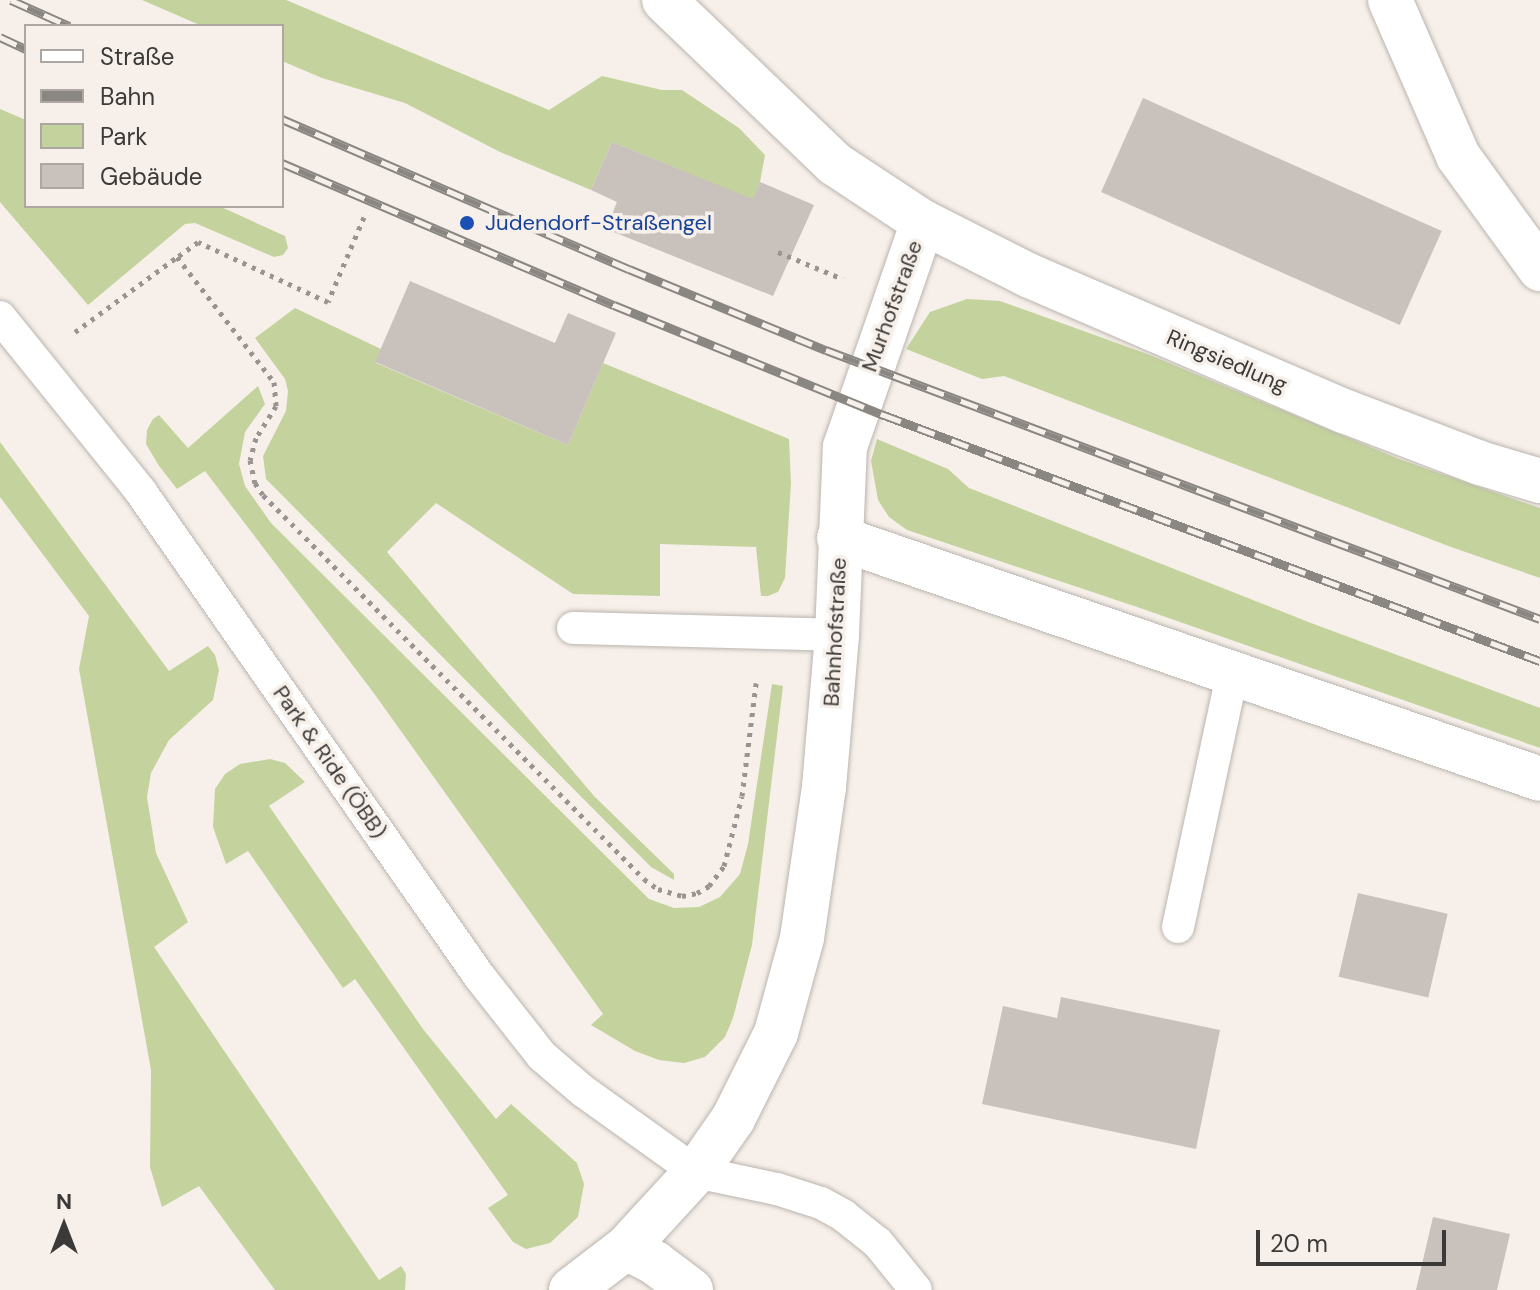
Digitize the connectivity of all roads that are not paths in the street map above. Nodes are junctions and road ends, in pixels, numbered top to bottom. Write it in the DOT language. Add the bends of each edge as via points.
graph roads {
  1 [pos="664,0"];
  2 [pos="1390,0"];
  3 [pos="923,222"];
  4 [pos="1540,269"];
  5 [pos="0,317"];
  6 [pos="1540,481"];
  7 [pos="839,538"];
  8 [pos="573,628"];
  9 [pos="837,635"];
  10 [pos="1232,675"];
  11 [pos="1540,779"];
  12 [pos="1178,927"];
  13 [pos="696,1172"];
  14 [pos="626,1248"];
  15 [pos="571,1290"];
  16 [pos="691,1290"];
  17 [pos="916,1290"];
  1 -- 3 [label="street, Murhofstraße" via="835,164"];
  2 -- 4 [label="street" via="1458,156"];
  3 -- 6 [label="street, Ringsiedlung" via="1030,276 1344,411"];
  3 -- 7 [label="street, Murhofstraße" via="852,420 845,447"];
  5 -- 13 [label="lane, Park & Ride (ÖBB)" via="141,492 479,976 542,1056"];
  7 -- 9 [label="street, Bahnhofstraße"];
  7 -- 10 [label="street, Bahnhofstraße"];
  8 -- 9 [label="lane"];
  9 -- 13 [label="street, Bahnhofstraße" via="822,802 788,995 759,1071"];
  10 -- 11 [label="street, Bahnhofstraße"];
  10 -- 12 [label="lane"];
  13 -- 14 [label="street, Bahnhofstraße"];
  13 -- 17 [label="lane" via="821,1203 878,1243"];
  14 -- 15 [label="street, Bahnhofstraße"];
  14 -- 16 [label="street"];
}
